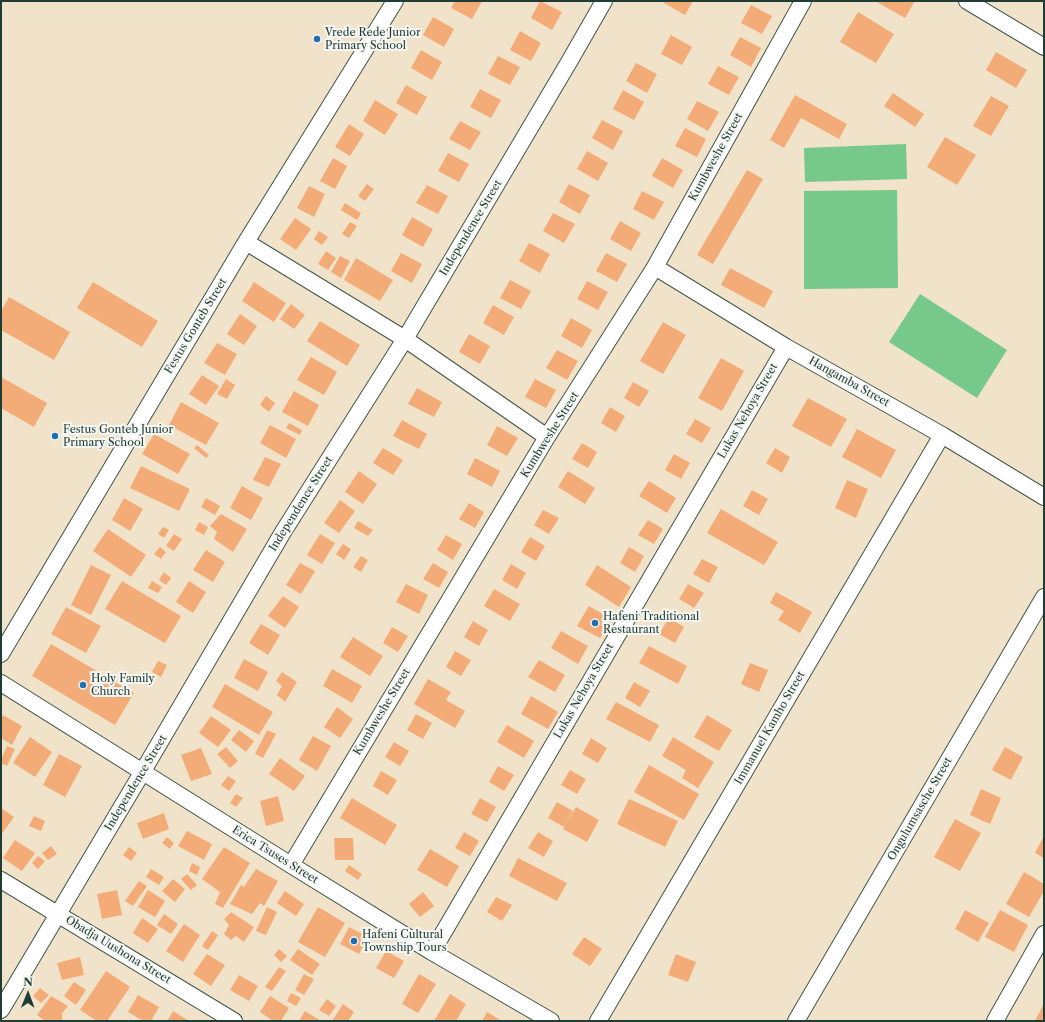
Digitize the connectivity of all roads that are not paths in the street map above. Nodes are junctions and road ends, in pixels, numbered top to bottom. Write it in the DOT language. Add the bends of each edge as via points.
graph roads {
  1 [pos="395,1"];
  2 [pos="604,1"];
  3 [pos="804,1"];
  4 [pos="967,1"];
  5 [pos="1044,47"];
  6 [pos="246,242"];
  7 [pos="655,267"];
  8 [pos="405,339"];
  9 [pos="786,347"];
  10 [pos="942,435"];
  11 [pos="547,437"];
  12 [pos="1044,498"];
  13 [pos="1044,598"];
  14 [pos="1,654"];
  15 [pos="1,683"];
  16 [pos="143,772"];
  17 [pos="291,865"];
  18 [pos="1,880"];
  19 [pos="58,914"];
  20 [pos="1044,934"];
  21 [pos="432,952"];
  22 [pos="1,1010"];
  23 [pos="234,1021"];
  24 [pos="551,1021"];
  25 [pos="598,1021"];
  26 [pos="796,1021"];
  27 [pos="995,1021"];
  1 -- 6 [label="street, Festus Gonteb Street"];
  2 -- 8 [label="street, Independence Street"];
  3 -- 7 [label="street, Kumbweshe Street"];
  4 -- 5 [label="street"];
  6 -- 8 [label="street"];
  6 -- 14 [label="street, Festus Gonteb Street"];
  7 -- 9 [label="street, Hangamba Street"];
  7 -- 11 [label="street, Kumbweshe Street"];
  8 -- 11 [label="street"];
  8 -- 16 [label="street, Independence Street" via="283,532"];
  9 -- 10 [label="street, Hangamba Street"];
  9 -- 21 [label="street, Lukas Nehoya Street"];
  10 -- 12 [label="street, Hangamba Street"];
  10 -- 25 [label="street, Immanuel Kamho Street"];
  11 -- 17 [label="street, Kumbweshe Street"];
  13 -- 26 [label="street, Ongulumsasche Street"];
  15 -- 16 [label="street, Erica Tsuses Street"];
  16 -- 17 [label="street, Erica Tsuses Street"];
  16 -- 19 [label="street, Independence Street"];
  17 -- 21 [label="street, Erica Tsuses Street"];
  18 -- 19 [label="street, Obadja Uushona Street"];
  19 -- 22 [label="street, Independence Street"];
  19 -- 23 [label="street, Obadja Uushona Street"];
  20 -- 27 [label="street"];
  21 -- 24 [label="street, Erica Tsuses Street"];
}
